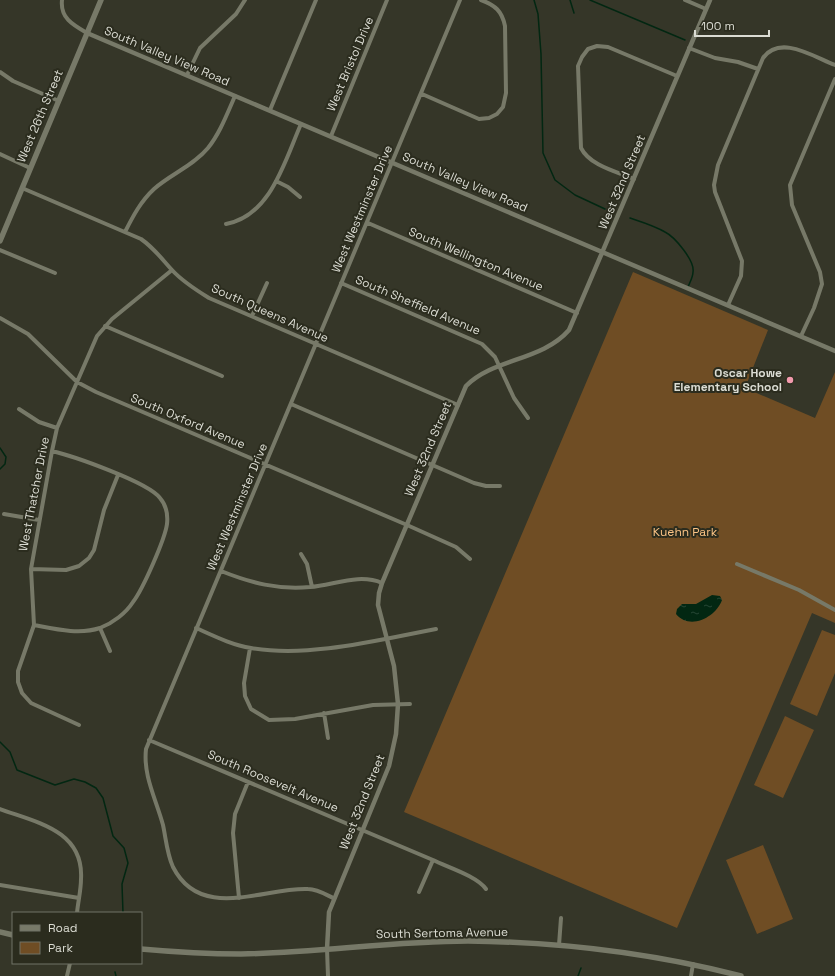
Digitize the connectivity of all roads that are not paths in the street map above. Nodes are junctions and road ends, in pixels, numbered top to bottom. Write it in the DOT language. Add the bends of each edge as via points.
graph roads {
  1 [pos="62,0"];
  2 [pos="101,0"];
  3 [pos="245,0"];
  4 [pos="316,0"];
  5 [pos="387,0"];
  6 [pos="460,0"];
  7 [pos="481,0"];
  8 [pos="685,0"];
  9 [pos="710,0"];
  10 [pos="706,9"];
  11 [pos="87,33"];
  12 [pos="690,48"];
  13 [pos="835,65"];
  14 [pos="758,69"];
  15 [pos="0,72"];
  16 [pos="187,75"];
  17 [pos="677,76"];
  18 [pos="835,79"];
  19 [pos="422,94"];
  20 [pos="235,96"];
  21 [pos="59,101"];
  22 [pos="270,110"];
  23 [pos="301,124"];
  24 [pos="331,136"];
  25 [pos="0,154"];
  26 [pos="393,162"];
  27 [pos="30,168"];
  28 [pos="634,179"];
  29 [pos="276,181"];
  30 [pos="22,188"];
  31 [pos="300,197"];
  32 [pos="368,223"];
  33 [pos="226,224"];
  34 [pos="125,232"];
  35 [pos="0,241"];
  36 [pos="0,250"];
  37 [pos="604,252"];
  38 [pos="172,270"];
  39 [pos="55,273"];
  40 [pos="267,283"];
  41 [pos="342,283"];
  42 [pos="728,305"];
  43 [pos="577,313"];
  44 [pos="252,316"];
  45 [pos="0,318"];
  46 [pos="105,326"];
  47 [pos="801,336"];
  48 [pos="316,344"];
  49 [pos="835,351"];
  50 [pos="499,366"];
  51 [pos="222,376"];
  52 [pos="77,382"];
  53 [pos="291,404"];
  54 [pos="458,405"];
  55 [pos="19,409"];
  56 [pos="528,418"];
  57 [pos="57,428"];
  58 [pos="52,451"];
  59 [pos="265,464"];
  60 [pos="432,466"];
  61 [pos="118,475"];
  62 [pos="500,486"];
  63 [pos="4,514"];
  64 [pos="39,520"];
  65 [pos="407,525"];
  66 [pos="301,554"];
  67 [pos="470,559"];
  68 [pos="737,564"];
  69 [pos="31,569"];
  70 [pos="221,571"];
  71 [pos="382,583"];
  72 [pos="312,587"];
  73 [pos="835,610"];
  74 [pos="34,625"];
  75 [pos="100,628"];
  76 [pos="196,628"];
  77 [pos="436,629"];
  78 [pos="386,639"];
  79 [pos="250,648"];
  80 [pos="110,651"];
  81 [pos="398,704"];
  82 [pos="410,704"];
  83 [pos="324,713"];
  84 [pos="79,725"];
  85 [pos="328,738"];
  86 [pos="149,740"];
  87 [pos="248,782"];
  88 [pos="0,809"];
  89 [pos="362,830"];
  90 [pos="432,860"];
  91 [pos="0,885"];
  92 [pos="486,889"];
  93 [pos="419,892"];
  94 [pos="79,898"];
  95 [pos="239,898"];
  96 [pos="333,898"];
  97 [pos="77,912"];
  98 [pos="561,918"];
  99 [pos="0,932"];
  100 [pos="12,935"];
  101 [pos="559,945"];
  102 [pos="327,949"];
  103 [pos="142,950"];
  104 [pos="70,964"];
  105 [pos="693,964"];
  106 [pos="68,976"];
  107 [pos="328,976"];
  108 [pos="691,976"];
  109 [pos="741,976"];
  1 -- 11 [label="street" via="62,12 71,24"];
  2 -- 11 [label="main road, West 26th Street"];
  3 -- 16 [label="street" via="236,14 200,48"];
  4 -- 22 [label="street"];
  5 -- 24 [label="street, West Bristol Drive"];
  6 -- 19 [label="street, West Westminster Drive"];
  7 -- 19 [label="street" via="495,7 503,16 506,93 503,107 494,116 479,119"];
  8 -- 10 [label="street"];
  9 -- 10 [label="street, West 32nd Street"];
  10 -- 12 [label="street, West 32nd Street"];
  11 -- 16 [label="street, South Valley View Road"];
  11 -- 21 [label="main road, West 26th Street"];
  12 -- 14 [label="street" via="715,58"];
  12 -- 17 [label="street, West 32nd Street"];
  13 -- 14 [label="street" via="790,48 779,47 765,54"];
  14 -- 42 [label="street" via="718,165 714,185 742,261 741,276"];
  15 -- 21 [label="street" via="13,81"];
  16 -- 20 [label="street, South Valley View Road"];
  17 -- 28 [label="street, West 32nd Street"];
  17 -- 28 [label="street" via="602,46 588,49 580,61 581,148 593,161"];
  18 -- 47 [label="street" via="790,185 792,205 820,272 822,284 817,303"];
  19 -- 26 [label="street, West Westminster Drive"];
  20 -- 22 [label="street, South Valley View Road"];
  20 -- 34 [label="street" via="224,122 208,148 191,164 151,193 137,209"];
  21 -- 27 [label="main road, West 26th Street"];
  22 -- 23 [label="street, South Valley View Road"];
  23 -- 24 [label="street, South Valley View Road"];
  23 -- 29 [label="street"];
  24 -- 26 [label="street, South Valley View Road"];
  25 -- 27 [label="street"];
  26 -- 32 [label="street, West Westminster Drive"];
  26 -- 37 [label="street, South Valley View Road"];
  27 -- 30 [label="main road, West 26th Street"];
  28 -- 37 [label="street, West 32nd Street"];
  29 -- 31 [label="street"];
  29 -- 33 [label="street" via="268,195 255,208 238,221"];
  30 -- 34 [label="street, South Queens Avenue"];
  30 -- 35 [label="main road, West 26th Street"];
  32 -- 41 [label="street, West Westminster Drive"];
  32 -- 43 [label="street, South Wellington Avenue"];
  34 -- 38 [label="street, South Queens Avenue" via="153,248"];
  36 -- 39 [label="street"];
  37 -- 42 [label="street, South Valley View Road"];
  37 -- 43 [label="street, West 32nd Street"];
  38 -- 44 [label="street, South Queens Avenue" via="209,298"];
  38 -- 46 [label="street, West Thatcher Drive"];
  40 -- 44 [label="street"];
  41 -- 48 [label="street, West Westminster Drive"];
  41 -- 50 [label="street, South Sheffield Avenue" via="476,340 490,352"];
  42 -- 47 [label="street, South Valley View Road"];
  43 -- 50 [label="street, West 32nd Street" via="569,330 559,340 547,348"];
  44 -- 48 [label="street, South Queens Avenue"];
  45 -- 52 [label="street, South Oxford Avenue" via="28,334"];
  46 -- 51 [label="street"];
  46 -- 52 [label="street, West Thatcher Drive" via="92,344"];
  47 -- 49 [label="street, South Valley View Road"];
  48 -- 53 [label="street, West Westminster Drive"];
  48 -- 54 [label="street, South Queens Avenue"];
  50 -- 54 [label="street, West 32nd Street" via="472,380 466,386"];
  50 -- 56 [label="street, South Sheffield Avenue" via="514,398"];
  52 -- 57 [label="street, West Thatcher Drive"];
  52 -- 59 [label="street, South Oxford Avenue"];
  53 -- 59 [label="street, West Westminster Drive"];
  53 -- 60 [label="street"];
  54 -- 60 [label="street, West 32nd Street"];
  55 -- 57 [label="street" via="39,422"];
  57 -- 58 [label="street, West Thatcher Drive"];
  58 -- 61 [label="street"];
  58 -- 64 [label="street, West Thatcher Drive"];
  59 -- 65 [label="street, South Oxford Avenue"];
  59 -- 70 [label="street, West Westminster Drive"];
  60 -- 62 [label="street" via="474,483"];
  60 -- 65 [label="street, West 32nd Street"];
  61 -- 69 [label="street" via="104,510 94,550 89,558 79,566 66,570"];
  61 -- 75 [label="street" via="160,497 165,507 167,524 134,602 118,617"];
  63 -- 64 [label="street"];
  64 -- 69 [label="street, West Thatcher Drive"];
  65 -- 67 [label="street, South Oxford Avenue" via="456,547"];
  65 -- 71 [label="street, West 32nd Street"];
  66 -- 72 [label="street" via="307,564"];
  68 -- 73 [label="street" via="799,590"];
  69 -- 74 [label="street, West Thatcher Drive"];
  70 -- 72 [label="street" via="252,583 272,587"];
  70 -- 76 [label="street, West Westminster Drive"];
  71 -- 72 [label="street" via="364,578"];
  71 -- 78 [label="street, West 32nd Street" via="378,605"];
  74 -- 75 [label="street" via="77,631"];
  74 -- 84 [label="street, West Thatcher Drive" via="17,676 22,693 38,707"];
  75 -- 80 [label="street"];
  76 -- 79 [label="street"];
  76 -- 86 [label="street, West Westminster Drive"];
  77 -- 78 [label="street"];
  78 -- 79 [label="street" via="303,651 280,652"];
  78 -- 81 [label="street, West 32nd Street" via="394,666"];
  79 -- 83 [label="street" via="244,691 249,705 256,714 274,721"];
  81 -- 82 [label="street"];
  81 -- 83 [label="street" via="373,705"];
  81 -- 89 [label="street, West 32nd Street" via="396,734 389,766"];
  83 -- 85 [label="street"];
  86 -- 87 [label="street, South Roosevelt Avenue"];
  86 -- 95 [label="street, West Westminster Drive" via="145,768 170,859 176,872 188,886 202,893 222,898"];
  87 -- 89 [label="street, South Roosevelt Avenue"];
  87 -- 95 [label="street" via="237,805 233,828"];
  88 -- 94 [label="street" via="45,825 68,840 76,853 81,873"];
  89 -- 90 [label="street, South Roosevelt Avenue"];
  89 -- 96 [label="street, West 32nd Street"];
  90 -- 92 [label="street, South Roosevelt Avenue" via="475,879"];
  90 -- 93 [label="street"];
  91 -- 94 [label="street"];
  94 -- 97 [label="street"];
  95 -- 96 [label="street, West Westminster Drive" via="309,889"];
  96 -- 102 [label="street, West 32nd Street" via="327,926"];
  98 -- 101 [label="street"];
  99 -- 100 [label="main road"];
  101 -- 102 [label="main road, South Sertoma Avenue" via="468,942 386,944"];
  101 -- 105 [label="main road, South Sertoma Avenue" via="609,950"];
  102 -- 103 [label="main road, South Sertoma Avenue" via="242,954"];
  102 -- 107 [label="street, West 32nd Street"];
  104 -- 106 [label="street"];
  105 -- 108 [label="street"];
  105 -- 109 [label="main road, South Sertoma Avenue"];
}
